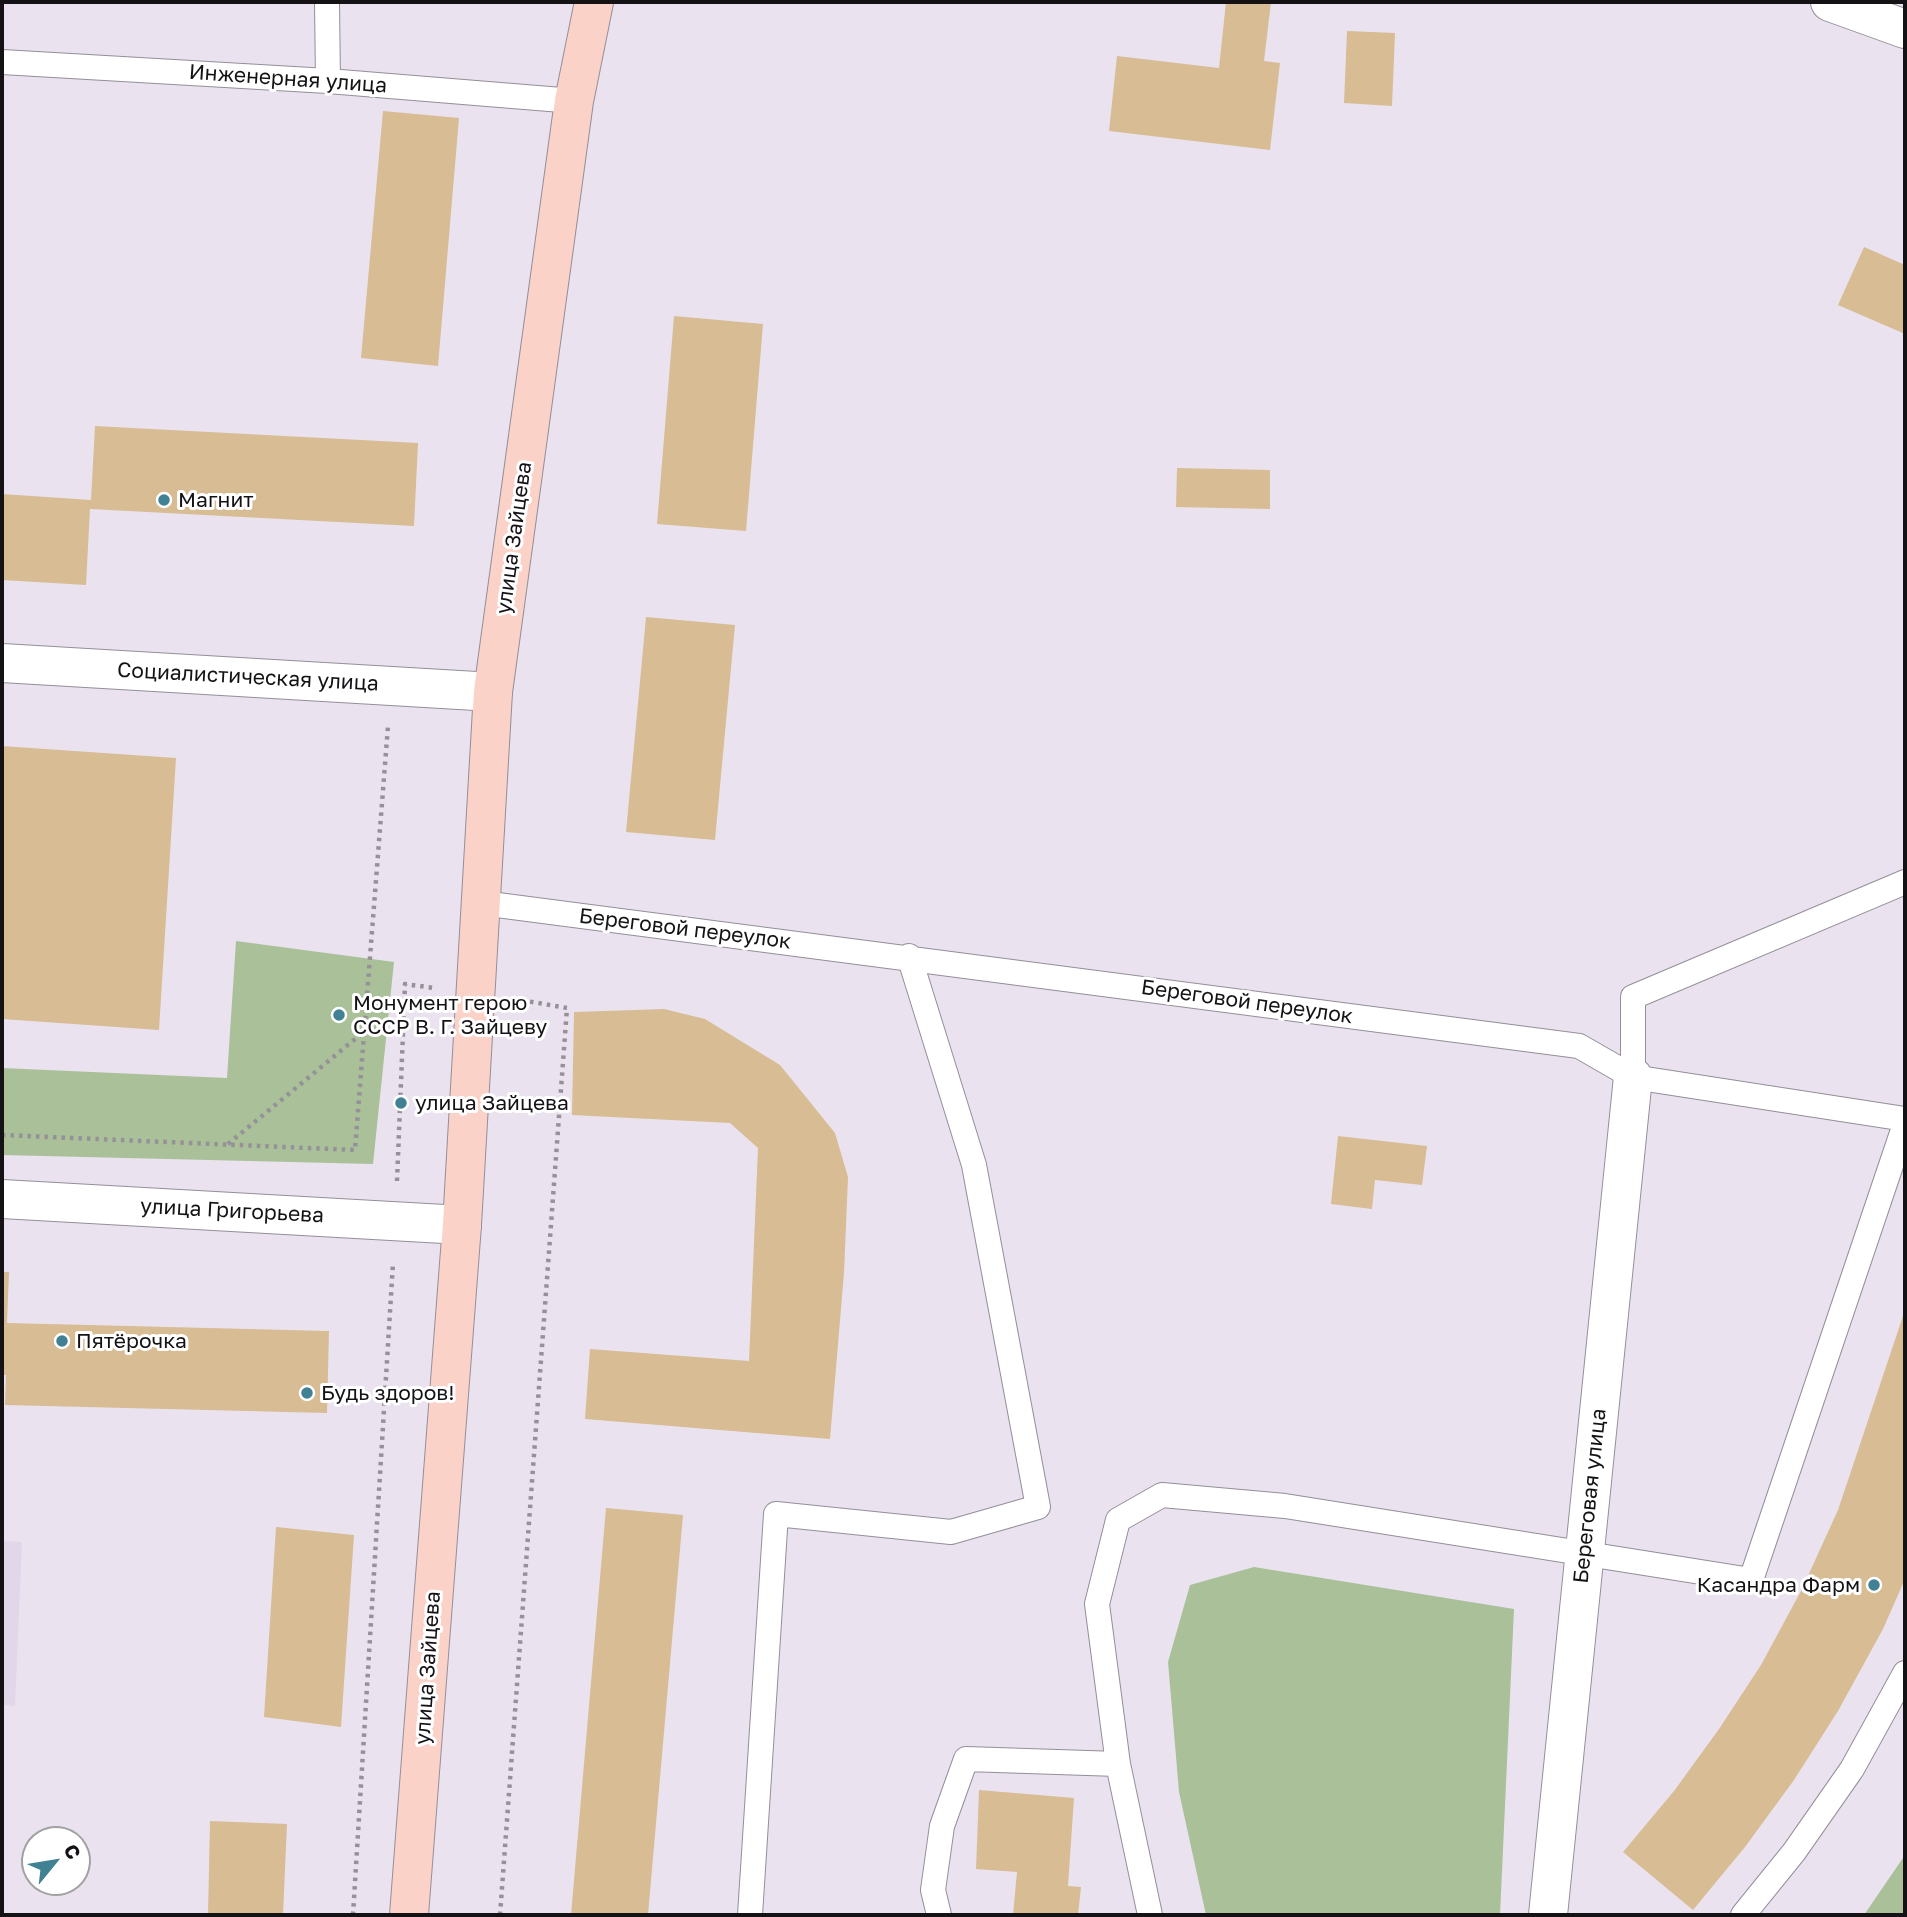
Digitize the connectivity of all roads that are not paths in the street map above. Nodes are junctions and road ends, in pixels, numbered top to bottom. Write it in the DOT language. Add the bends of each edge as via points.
graph roads {
  1 [pos="327,2"];
  2 [pos="594,2"];
  3 [pos="1830,2"];
  4 [pos="1905,29"];
  5 [pos="2,62"];
  6 [pos="328,81"];
  7 [pos="574,101"];
  8 [pos="2,663"];
  9 [pos="493,692"];
  10 [pos="1905,882"];
  11 [pos="482,903"];
  12 [pos="909,957"];
  13 [pos="1633,1077"];
  14 [pos="1905,1121"];
  15 [pos="2,1199"];
  16 [pos="462,1225"];
  17 [pos="1584,1556"];
  18 [pos="1905,1673"];
  19 [pos="1118,1764"];
  20 [pos="409,1915"];
  21 [pos="750,1915"];
  22 [pos="939,1915"];
  23 [pos="1150,1915"];
  24 [pos="1548,1915"];
  25 [pos="1743,1915"];
  1 -- 6 [label="lane"];
  2 -- 7 [label="main road, улица Зайцева"];
  3 -- 4 [label="street"];
  5 -- 6 [label="lane, Инженерная улица"];
  6 -- 7 [label="lane, Инженерная улица"];
  7 -- 9 [label="main road, улица Зайцева"];
  8 -- 9 [label="street, Социалистическая улица"];
  9 -- 11 [label="main road, улица Зайцева"];
  10 -- 13 [label="lane" via="1633,997"];
  11 -- 12 [label="lane, Береговой переулок"];
  11 -- 16 [label="main road, улица Зайцева"];
  12 -- 13 [label="lane, Береговой переулок" via="1579,1046"];
  12 -- 21 [label="lane" via="974,1165 1038,1507 951,1532 776,1514"];
  13 -- 14 [label="lane"];
  13 -- 17 [label="street, Береговая улица"];
  14 -- 17 [label="lane" via="1751,1580"];
  15 -- 16 [label="street, улица Григорьева"];
  16 -- 20 [label="main road, улица Зайцева"];
  17 -- 19 [label="lane" via="1285,1506 1162,1495 1118,1520 1097,1604"];
  17 -- 24 [label="street, Береговая улица"];
  18 -- 25 [label="lane" via="1852,1769"];
  19 -- 22 [label="lane" via="966,1759 942,1826 933,1890"];
  19 -- 23 [label="lane"];
}
